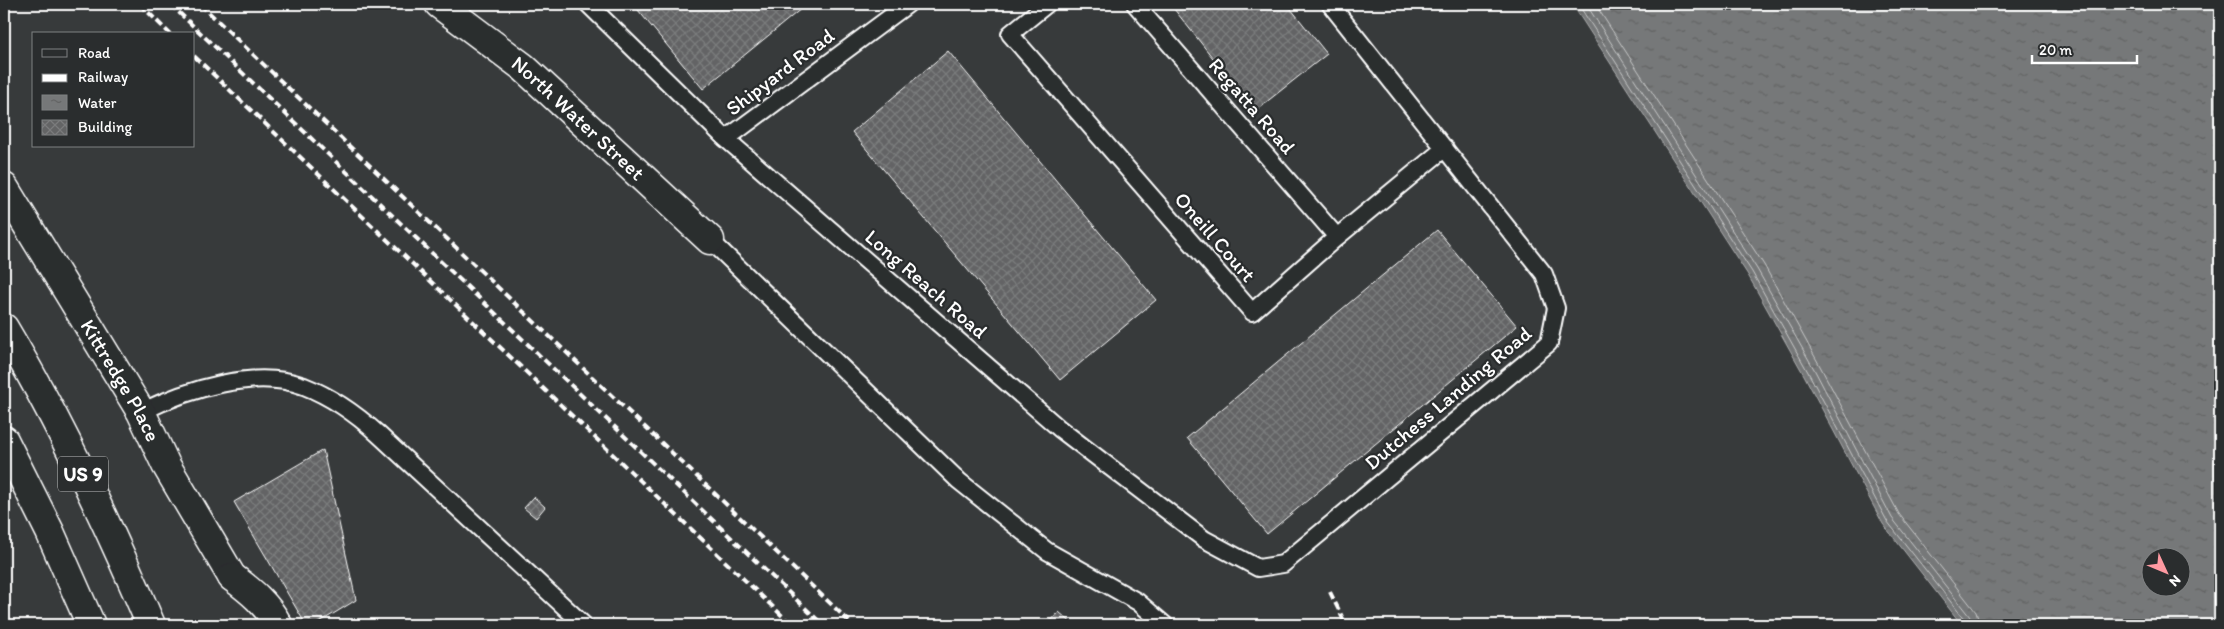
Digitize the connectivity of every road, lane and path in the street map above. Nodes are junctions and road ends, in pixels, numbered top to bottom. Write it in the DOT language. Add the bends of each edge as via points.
graph roads {
  1 [pos="439,4"];
  2 [pos="588,4"];
  3 [pos="908,4"];
  4 [pos="1048,4"];
  5 [pos="1135,4"];
  6 [pos="1330,4"];
  7 [pos="726,139"];
  8 [pos="1445,148"];
  9 [pos="4,187"];
  10 [pos="1337,237"];
  11 [pos="710,240"];
  12 [pos="4,328"];
  13 [pos="141,412"];
  14 [pos="4,440"];
  15 [pos="1258,568"];
  16 [pos="91,625"];
  17 [pos="151,625"];
  18 [pos="278,625"];
  19 [pos="584,625"];
  20 [pos="1165,625"];
  1 -- 11 [label="main road, North Water Street" via="523,67"];
  2 -- 7 [label="lane, Long Reach Road"];
  3 -- 7 [label="lane, Shipyard Road"];
  4 -- 10 [label="lane, Oneill Court" via="1010,34 1252,312"];
  5 -- 10 [label="lane, Regatta Road"];
  6 -- 8 [label="lane, Dutchess Landing Road"];
  7 -- 15 [label="lane, Long Reach Road" via="1060,429 1204,539"];
  8 -- 10 [label="lane, Oneill Court"];
  8 -- 15 [label="lane, Dutchess Landing Road" via="1544,274 1556,308 1549,343 1283,564"];
  9 -- 13 [label="main road, Kittredge Place"];
  11 -- 20 [label="lane" via="959,481 1047,550 1138,602"];
  12 -- 17 [label="main road, US 9" via="73,454"];
  13 -- 18 [label="main road, Kittredge Place" via="166,465 232,577 260,600"];
  13 -- 19 [label="lane" via="196,390 250,380 276,380 327,396 378,434"];
  14 -- 16 [label="main road, US 9"];
}
